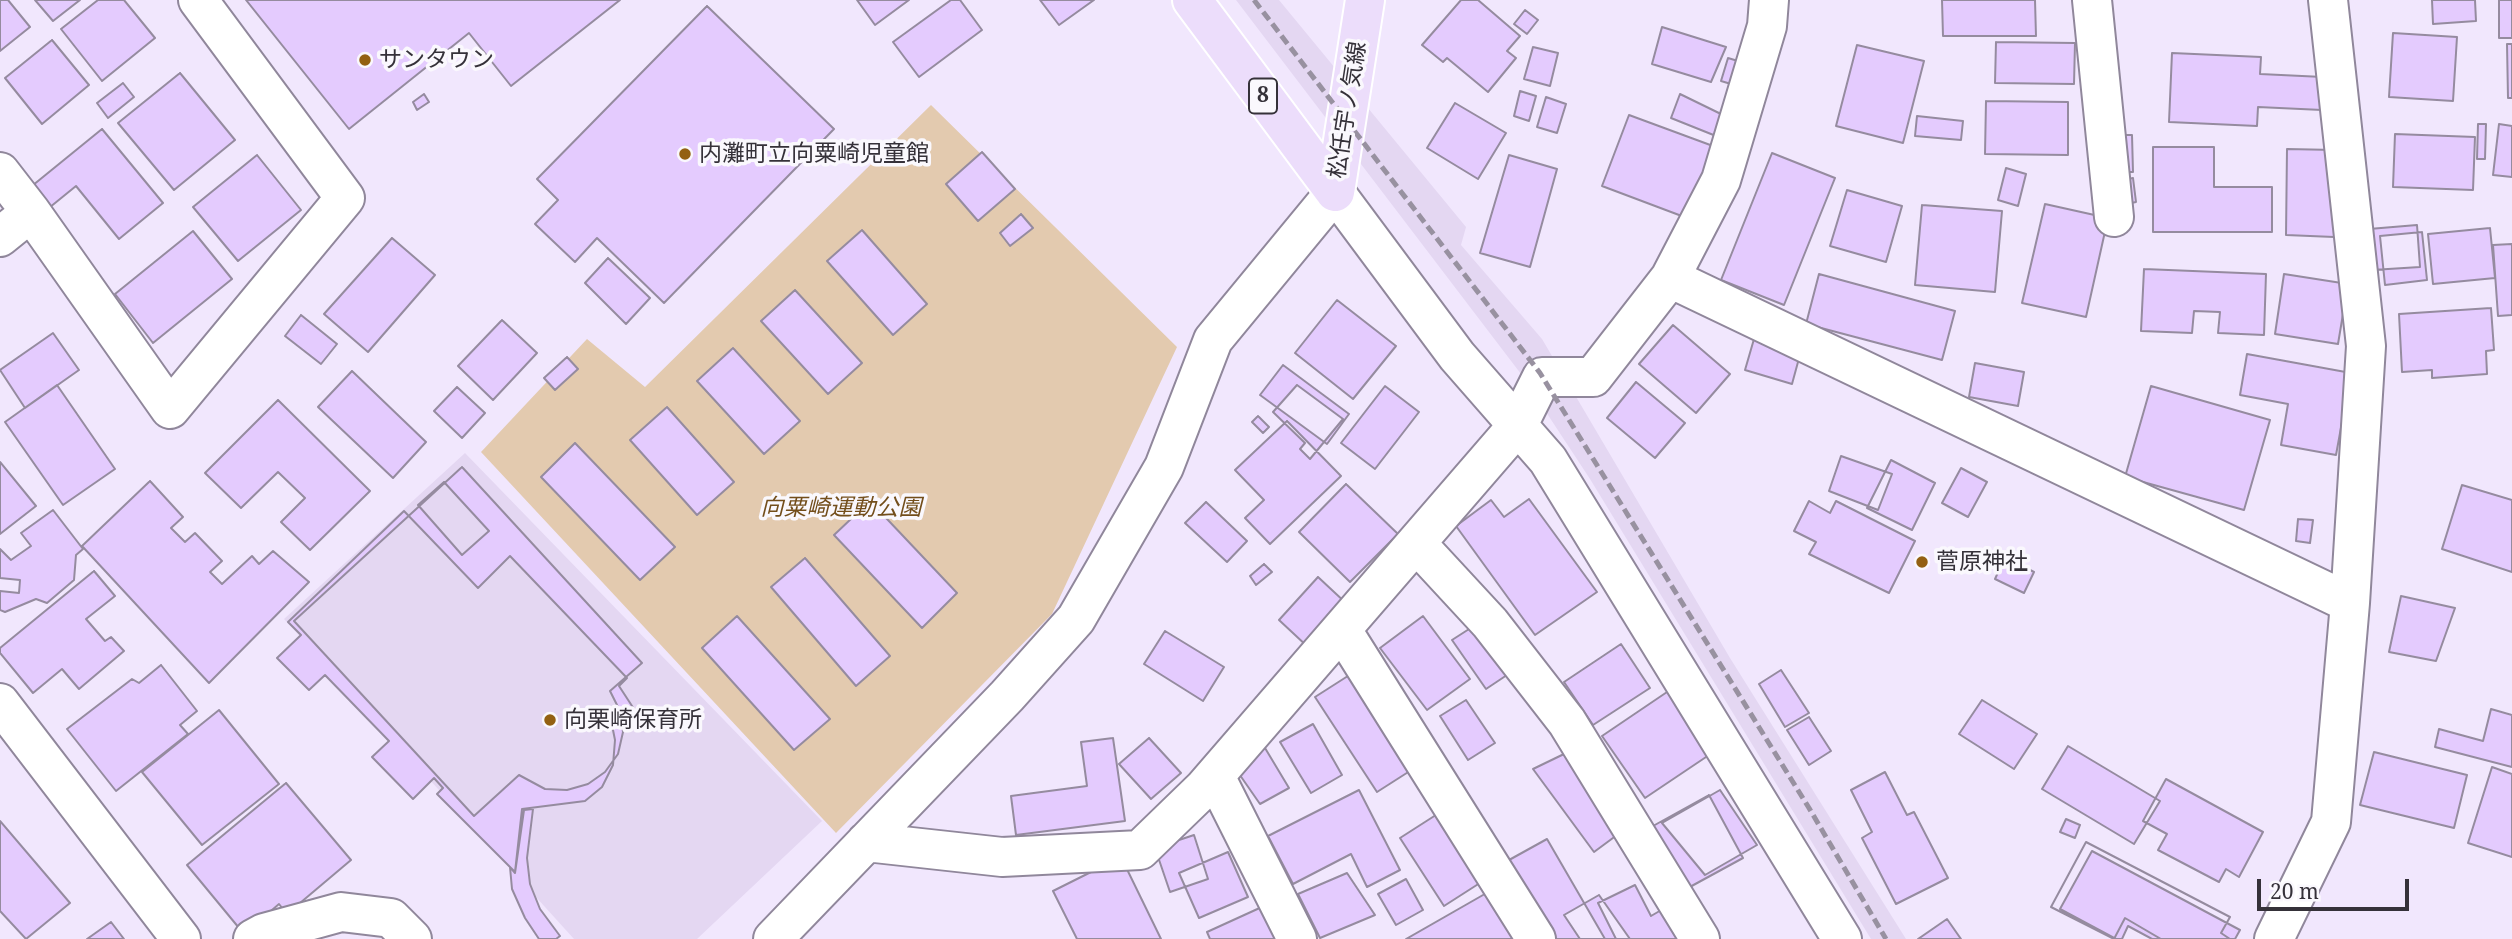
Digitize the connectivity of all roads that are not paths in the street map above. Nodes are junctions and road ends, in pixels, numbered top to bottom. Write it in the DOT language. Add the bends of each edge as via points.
graph roads {
  1 [pos="198,0"];
  2 [pos="1192,0"];
  3 [pos="1365,0"];
  4 [pos="1769,0"];
  5 [pos="2092,0"];
  6 [pos="2328,0"];
  7 [pos="0,172"];
  8 [pos="1335,192"];
  9 [pos="31,212"];
  10 [pos="2114,217"];
  11 [pos="0,237"];
  12 [pos="1670,278"];
  13 [pos="1518,425"];
  14 [pos="1416,543"];
  15 [pos="2350,603"];
  16 [pos="1342,630"];
  17 [pos="0,703"];
  18 [pos="1215,776"];
  19 [pos="866,842"];
  20 [pos="181,939"];
  21 [pos="253,939"];
  22 [pos="412,939"];
  23 [pos="773,939"];
  24 [pos="1297,939"];
  25 [pos="1536,939"];
  26 [pos="1700,939"];
  27 [pos="1842,939"];
  28 [pos="2274,939"];
  1 -- 9 [label="street" via="345,198 170,409"];
  2 -- 8 [label="main road, 松任宇ノ気線 / 8"];
  3 -- 8 [label="main road, 松任宇ノ気線"];
  4 -- 12 [label="street" via="1768,26 1721,180"];
  5 -- 10 [label="street"];
  6 -- 15 [label="street" via="2366,346"];
  7 -- 9 [label="street"];
  8 -- 13 [label="street" via="1457,356"];
  8 -- 19 [label="street" via="1213,340 1164,467 1076,619"];
  9 -- 11 [label="street"];
  12 -- 13 [label="street" via="1593,377 1542,377"];
  12 -- 15 [label="street"];
  13 -- 14 [label="street"];
  13 -- 27 [label="street" via="1548,460"];
  14 -- 16 [label="street"];
  14 -- 26 [label="street" via="1490,623 1567,722"];
  15 -- 28 [label="street" via="2331,822"];
  16 -- 18 [label="street"];
  16 -- 25 [label="street"];
  17 -- 20 [label="street"];
  18 -- 19 [label="street" via="1140,850 1002,857"];
  18 -- 24 [label="street"];
  19 -- 23 [label="street"];
  21 -- 22 [label="street" via="341,912 391,918"];
}
